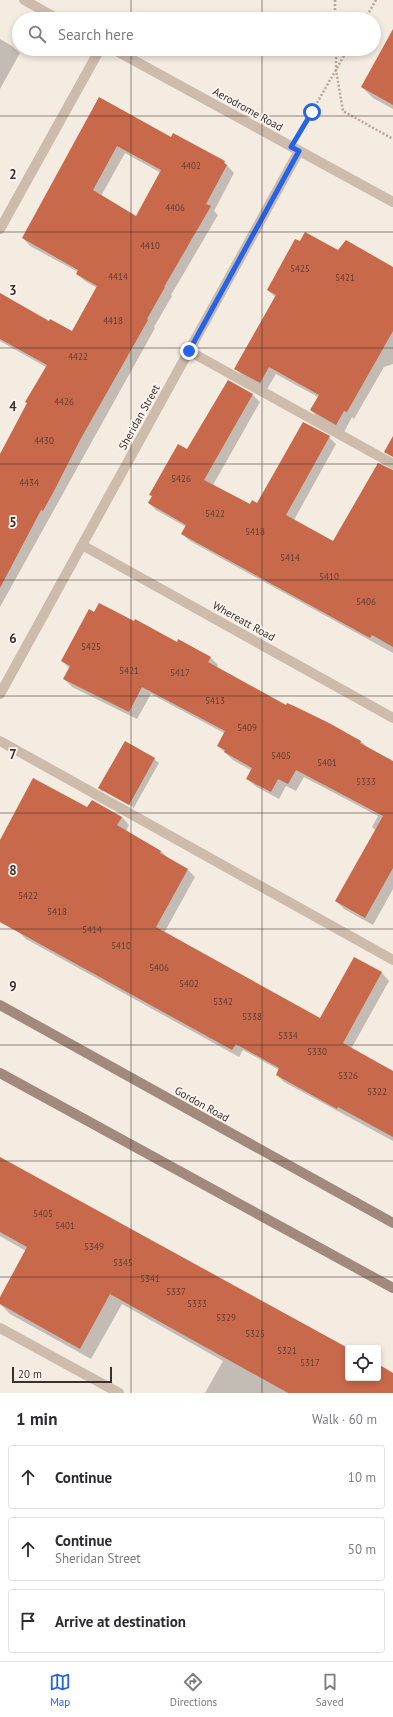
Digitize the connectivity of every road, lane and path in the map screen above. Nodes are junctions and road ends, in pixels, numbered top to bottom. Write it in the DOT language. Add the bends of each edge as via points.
graph roads {
  1 [pos="24,0"];
  2 [pos="334,0"];
  3 [pos="376,0"];
  4 [pos="45,12"];
  5 [pos="335,12"];
  6 [pos="369,12"];
  7 [pos="96,56"];
  8 [pos="126,56"];
  9 [pos="336,56"];
  10 [pos="344,56"];
  11 [pos="336,70"];
  12 [pos="393,139"];
  13 [pos="295,149"];
  14 [pos="393,202"];
  15 [pos="0,229"];
  16 [pos="189,351"];
  17 [pos="393,464"];
  18 [pos="82,545"];
  19 [pos="0,694"];
  20 [pos="393,718"];
  21 [pos="0,741"];
  22 [pos="393,960"];
  23 [pos="0,1005"];
  24 [pos="0,1073"];
  25 [pos="393,1223"];
  26 [pos="393,1288"];
  27 [pos="0,1328"];
  28 [pos="119,1393"];
  1 -- 4 [label="street"];
  2 -- 5 [label="path"];
  3 -- 6 [label="path"];
  7 -- 15 [label="street"];
  8 -- 13 [label="street, Aerodrome Road"];
  9 -- 11 [label="path"];
  10 -- 11 [label="path"];
  11 -- 12 [label="path" via="343,111"];
  11 -- 13 [label="path"];
  13 -- 14 [label="street, Aerodrome Road"];
  13 -- 16 [label="street, Sheridan Street"];
  16 -- 17 [label="street"];
  16 -- 18 [label="street, Sheridan Street"];
  18 -- 19 [label="street, Sheridan Street"];
  18 -- 20 [label="street, Whereatt Road"];
  21 -- 22 [label="street"];
  23 -- 25 [label="main road, Gordon Road"];
  24 -- 26 [label="main road"];
  27 -- 28 [label="street"];
}
